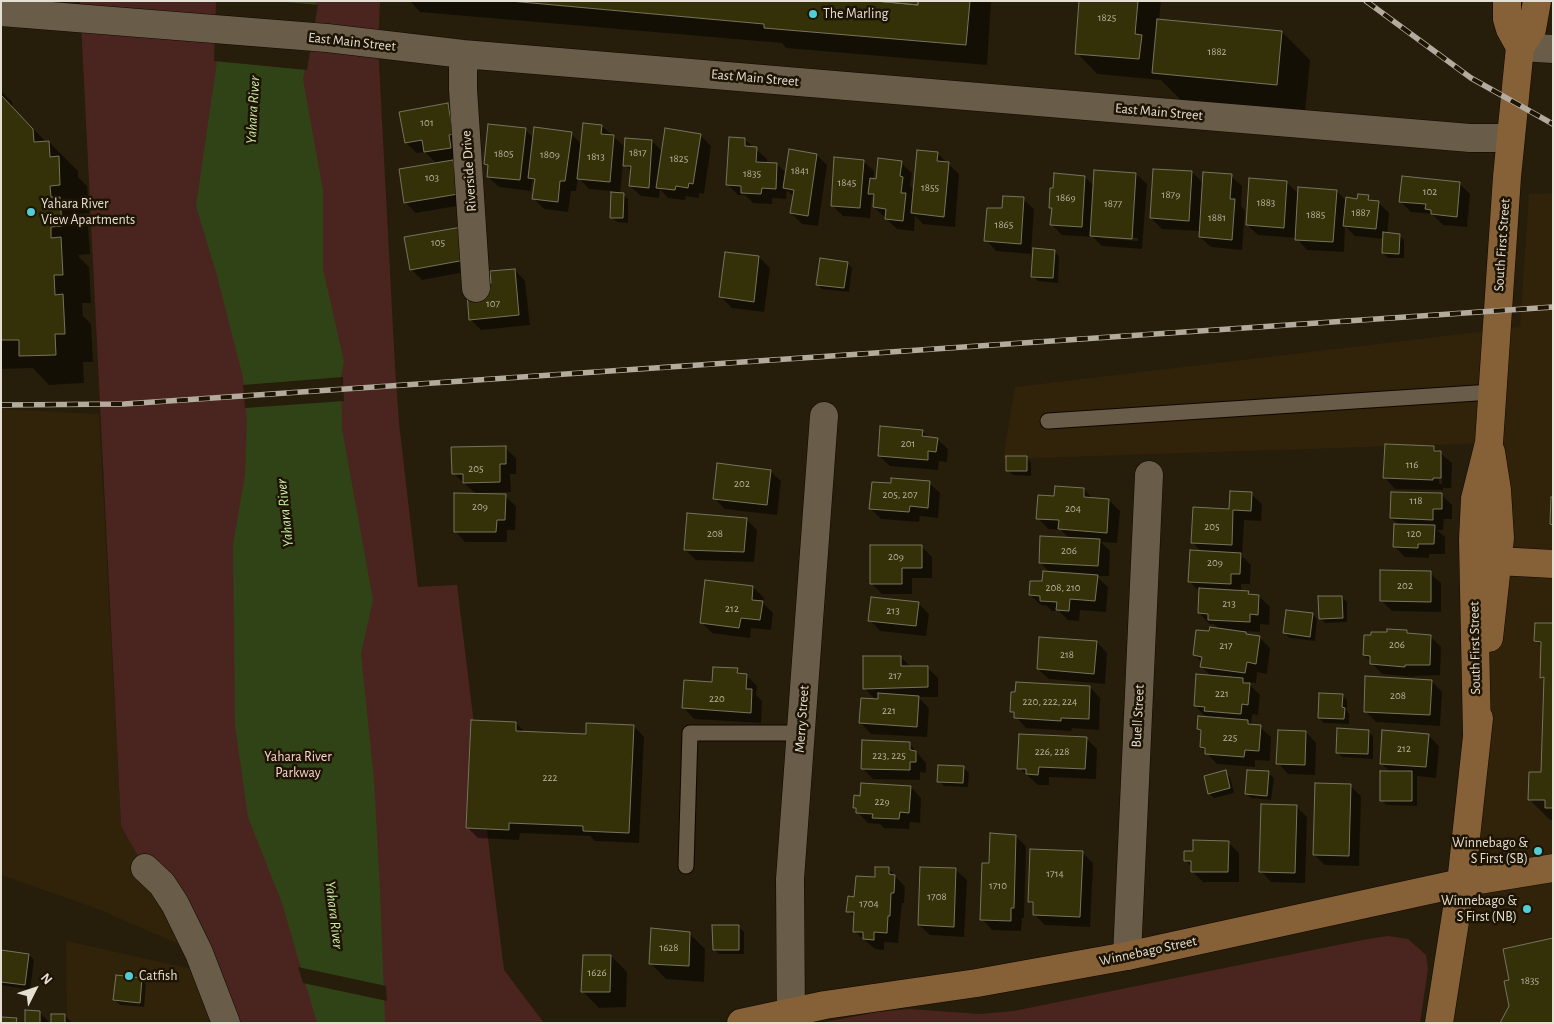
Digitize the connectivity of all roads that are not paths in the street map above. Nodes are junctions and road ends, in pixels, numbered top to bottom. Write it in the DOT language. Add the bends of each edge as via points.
graph roads {
  1 [pos="1507,1"];
  2 [pos="1537,1"];
  3 [pos="1,12"];
  4 [pos="1520,47"];
  5 [pos="1553,49"];
  6 [pos="463,54"];
  7 [pos="1510,138"];
  8 [pos="476,288"];
  9 [pos="1492,392"];
  10 [pos="824,416"];
  11 [pos="1048,421"];
  12 [pos="1149,475"];
  13 [pos="1485,560"];
  14 [pos="1553,564"];
  15 [pos="801,733"];
  16 [pos="686,866"];
  17 [pos="145,868"];
  18 [pos="1553,868"];
  19 [pos="1461,883"];
  20 [pos="1127,956"];
  21 [pos="791,1017"];
  22 [pos="226,1023"];
  23 [pos="741,1023"];
  24 [pos="1439,1023"];
  1 -- 4 [label="street" via="1507,19"];
  2 -- 4 [label="street, South First Street" via="1532,29"];
  3 -- 6 [label="street, East Main Street" via="328,38"];
  4 -- 5 [label="street"];
  4 -- 7 [label="street, South First Street"];
  6 -- 7 [label="street, East Main Street" via="1460,138"];
  6 -- 8 [label="street, Riverside Drive"];
  7 -- 9 [label="street, South First Street"];
  9 -- 11 [label="lane"];
  9 -- 13 [label="street, South First Street" via="1490,443 1500,538"];
  10 -- 15 [label="street, Merry Street"];
  12 -- 20 [label="street, Buell Street"];
  13 -- 14 [label="street"];
  13 -- 19 [label="street, South First Street" via="1477,735"];
  15 -- 16 [label="lane" via="690,733"];
  15 -- 21 [label="street, Merry Street" via="790,880"];
  17 -- 22 [label="street" via="162,884 175,904 199,953"];
  18 -- 19 [label="street, Winnebago Street"];
  19 -- 20 [label="street, Winnebago Street"];
  19 -- 24 [label="street, South First Street"];
  20 -- 21 [label="street, Winnebago Street"];
  21 -- 23 [label="street, Winnebago Street"];
}
